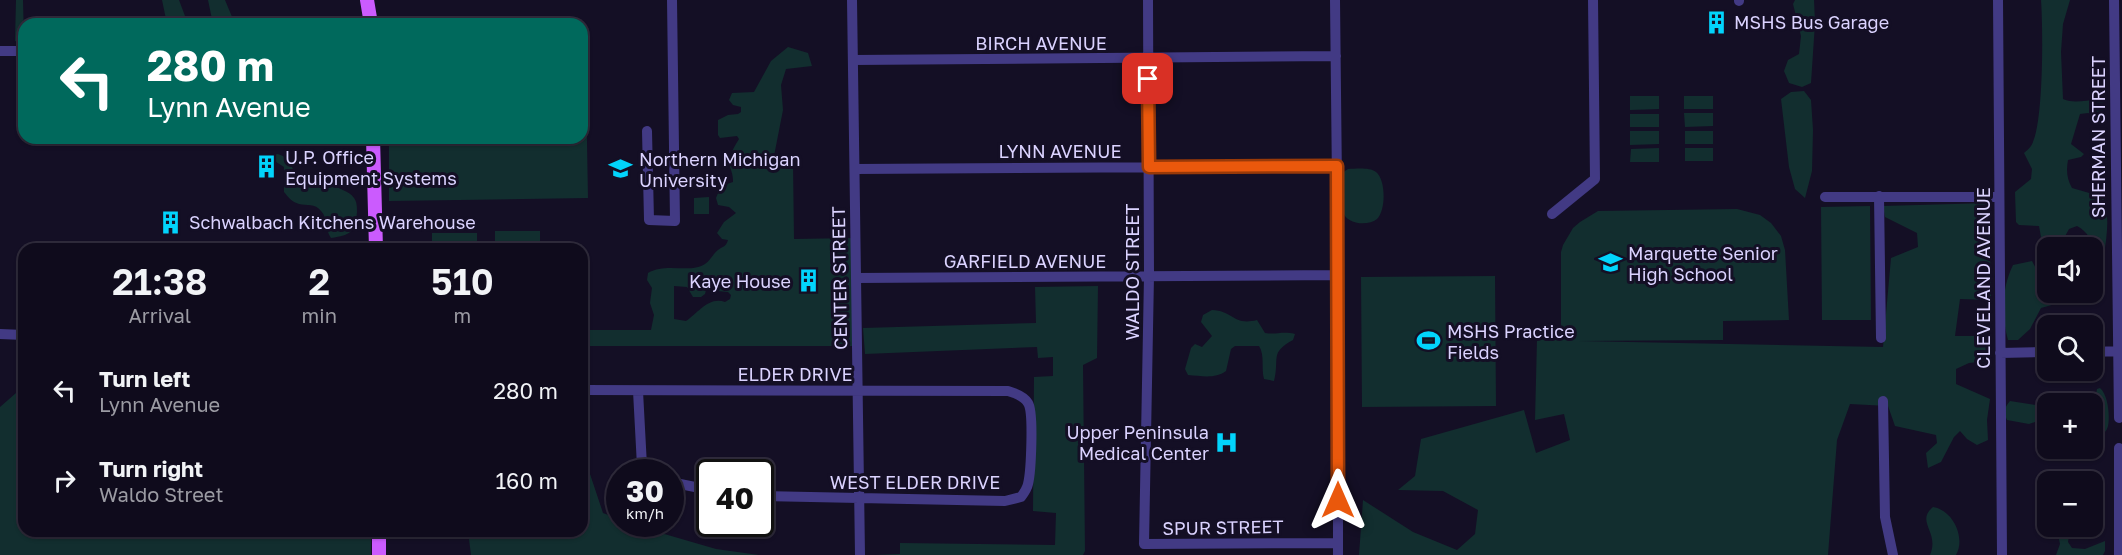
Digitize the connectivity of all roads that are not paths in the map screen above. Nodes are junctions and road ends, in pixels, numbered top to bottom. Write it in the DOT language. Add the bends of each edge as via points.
graph roads {
  1 [pos="367,0"];
  2 [pos="376,0"];
  3 [pos="672,0"];
  4 [pos="852,0"];
  5 [pos="1148,0"];
  6 [pos="1335,0"];
  7 [pos="1593,0"];
  8 [pos="1998,0"];
  9 [pos="2114,0"];
  10 [pos="370,18"];
  11 [pos="372,18"];
  12 [pos="0,51"];
  13 [pos="18,51"];
  14 [pos="1336,56"];
  15 [pos="1148,59"];
  16 [pos="853,60"];
  17 [pos="647,131"];
  18 [pos="373,144"];
  19 [pos="1337,166"];
  20 [pos="1149,167"];
  21 [pos="855,169"];
  22 [pos="1880,196"];
  23 [pos="1825,197"];
  24 [pos="2000,197"];
  25 [pos="2119,197"];
  26 [pos="1552,214"];
  27 [pos="376,243"];
  28 [pos="1338,275"];
  29 [pos="1149,276"];
  30 [pos="856,278"];
  31 [pos="0,334"];
  32 [pos="18,335"];
  33 [pos="1881,338"];
  34 [pos="2120,351"];
  35 [pos="2037,352"];
  36 [pos="2103,352"];
  37 [pos="2000,353"];
  38 [pos="588,390"];
  39 [pos="638,391"];
  40 [pos="857,391"];
  41 [pos="1008,391"];
  42 [pos="1883,401"];
  43 [pos="2119,418"];
  44 [pos="2119,448"];
  45 [pos="642,459"];
  46 [pos="774,496"];
  47 [pos="859,499"];
  48 [pos="379,537"];
  49 [pos="1338,543"];
  50 [pos="1144,544"];
  51 [pos="379,555"];
  52 [pos="860,555"];
  53 [pos="1338,555"];
  54 [pos="1893,555"];
  55 [pos="2002,555"];
  56 [pos="2120,555"];
  1 -- 10 [label="main road"];
  2 -- 11 [label="main road"];
  3 -- 17 [label="street" via="675,221 649,220"];
  4 -- 16 [label="street, CENTER STREET"];
  5 -- 15 [label="street, WALDO STREET"];
  6 -- 14 [label="street"];
  7 -- 26 [label="street" via="1595,179"];
  8 -- 24 [label="street, CLEVELAND AVENUE"];
  9 -- 25 [label="street, SHERMAN STREET"];
  12 -- 13 [label="street"];
  14 -- 15 [label="street, BIRCH AVENUE"];
  14 -- 19 [label="street"];
  15 -- 16 [label="street, BIRCH AVENUE"];
  15 -- 20 [label="street, WALDO STREET"];
  16 -- 21 [label="street, CENTER STREET"];
  18 -- 27 [label="main road"];
  19 -- 20 [label="street, LYNN AVENUE"];
  19 -- 28 [label="street"];
  20 -- 21 [label="street, LYNN AVENUE"];
  20 -- 29 [label="street, WALDO STREET"];
  21 -- 30 [label="street, CENTER STREET"];
  22 -- 23 [label="street"];
  22 -- 24 [label="street"];
  22 -- 33 [label="street"];
  24 -- 37 [label="street, CLEVELAND AVENUE"];
  25 -- 34 [label="street, SHERMAN STREET"];
  28 -- 29 [label="street, GARFIELD AVENUE"];
  28 -- 49 [label="street"];
  29 -- 30 [label="street, GARFIELD AVENUE"];
  29 -- 50 [label="street, WALDO STREET"];
  30 -- 40 [label="street, CENTER STREET"];
  31 -- 32 [label="street"];
  34 -- 36 [label="street"];
  34 -- 43 [label="street, SHERMAN STREET"];
  35 -- 37 [label="street"];
  37 -- 55 [label="street, CLEVELAND AVENUE"];
  38 -- 39 [label="street, ELDER DRIVE"];
  39 -- 40 [label="street, ELDER DRIVE"];
  39 -- 45 [label="street"];
  40 -- 41 [label="street, ELDER DRIVE"];
  40 -- 47 [label="street, CENTER STREET"];
  41 -- 47 [label="street, WEST ELDER DRIVE" via="1028,404 1030,417 1028,487 1021,497 1005,501"];
  42 -- 54 [label="street" via="1885,517"];
  44 -- 56 [label="street"];
  46 -- 47 [label="street, WEST ELDER DRIVE"];
  47 -- 52 [label="street, CENTER STREET"];
  48 -- 51 [label="main road"];
  49 -- 50 [label="street, SPUR STREET"];
  49 -- 53 [label="street"];
}
